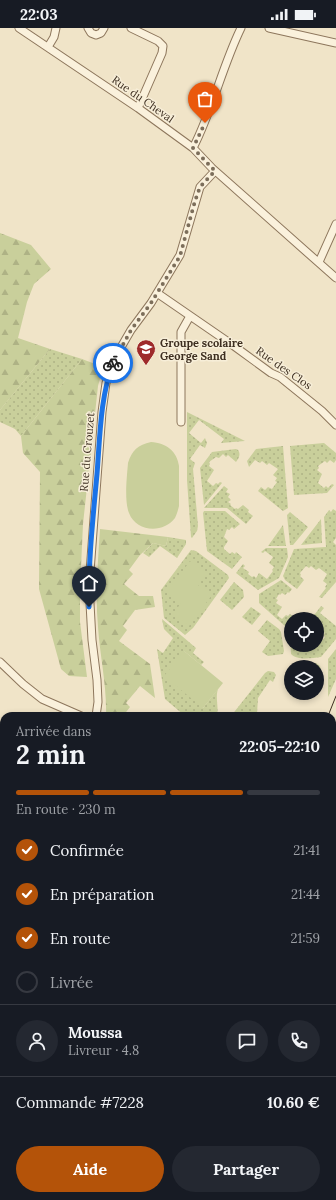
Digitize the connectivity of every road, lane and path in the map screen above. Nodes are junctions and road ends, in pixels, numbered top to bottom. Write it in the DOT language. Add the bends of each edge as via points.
graph roads {
  1 [pos="19,28"];
  2 [pos="56,28"];
  3 [pos="88,28"];
  4 [pos="104,28"];
  5 [pos="131,28"];
  6 [pos="241,28"];
  7 [pos="269,28"];
  8 [pos="336,43"];
  9 [pos="48,47"];
  10 [pos="138,108"];
  11 [pos="193,148"];
  12 [pos="215,171"];
  13 [pos="336,224"];
  14 [pos="319,262"];
  15 [pos="336,278"];
  16 [pos="157,293"];
  17 [pos="190,316"];
  18 [pos="182,422"];
  19 [pos="336,425"];
  20 [pos="0,662"];
  21 [pos="72,712"];
  22 [pos="97,712"];
  1 -- 9 [label="street, Rue du Cheval"];
  2 -- 9 [label="street"];
  3 -- 4 [label="street" via="91,33 96,34 101,33"];
  5 -- 10 [label="street" via="163,46"];
  6 -- 11 [label="street"];
  7 -- 8 [label="street"];
  9 -- 10 [label="street, Rue du Cheval"];
  10 -- 11 [label="street, Rue du Cheval"];
  11 -- 12 [label="street, Rue du Cheval"];
  12 -- 14 [label="street, Rue du Cheval"];
  12 -- 16 [label="street, Rue du Crouzet" via="200,187 180,256"];
  13 -- 14 [label="street"];
  14 -- 15 [label="street, Rue du Cheval"];
  16 -- 17 [label="street, Rue des Clos"];
  16 -- 22 [label="street, Rue du Crouzet" via="120,349 110,370 103,398 89,585 97,680"];
  17 -- 18 [label="street" via="181,332"];
  17 -- 19 [label="street, Rue des Clos" via="298,390"];
  20 -- 21 [label="street" via="42,698"];
}
